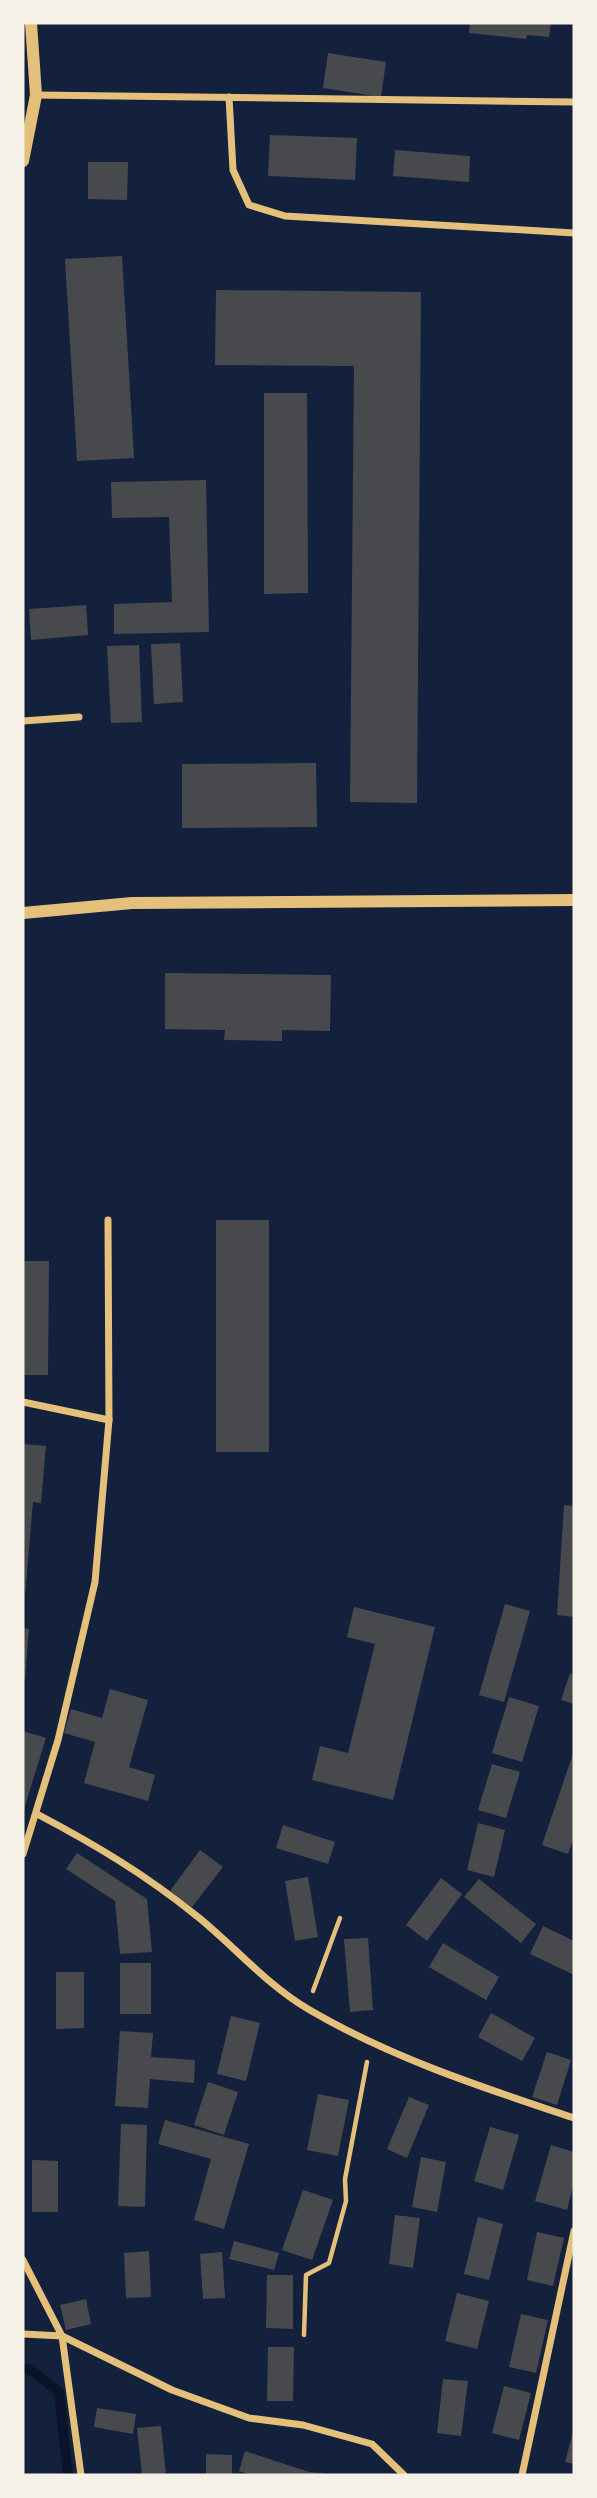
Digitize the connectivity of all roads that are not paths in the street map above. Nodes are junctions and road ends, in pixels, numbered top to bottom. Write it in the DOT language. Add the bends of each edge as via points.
graph roads {
  1 [pos="31,23"];
  2 [pos="36,95"];
  3 [pos="229,97"];
  4 [pos="574,102"];
  5 [pos="23,161"];
  6 [pos="574,233"];
  7 [pos="79,717"];
  8 [pos="23,720"];
  9 [pos="574,900"];
  10 [pos="23,913"];
  11 [pos="108,1220"];
  12 [pos="23,1402"];
  13 [pos="109,1420"];
  14 [pos="37,1814"];
  15 [pos="24,1843"];
  16 [pos="23,1854"];
  17 [pos="574,2118"];
  18 [pos="574,2231"];
  19 [pos="23,2260"];
  20 [pos="23,2334"];
  21 [pos="62,2336"];
  22 [pos="81,2475"];
  23 [pos="404,2475"];
  24 [pos="522,2475"];
  1 -- 2 [label="street"];
  2 -- 3 [label="street"];
  2 -- 5 [label="street"];
  3 -- 4 [label="street"];
  3 -- 6 [label="street" via="233,170 249,205 285,216"];
  7 -- 8 [label="street"];
  9 -- 10 [label="street" via="132,903"];
  11 -- 13 [label="street"];
  12 -- 13 [label="street"];
  13 -- 14 [label="street" via="95,1581"];
  14 -- 15 [label="street"];
  14 -- 17 [label="street" via="111,1853 152,1881 307,2009 460,2080"];
  15 -- 16 [label="street"];
  18 -- 24 [label="street"];
  19 -- 21 [label="street"];
  20 -- 21 [label="street"];
  21 -- 22 [label="street"];
  21 -- 23 [label="street" via="172,2390 249,2418 303,2425 372,2444"];
}
